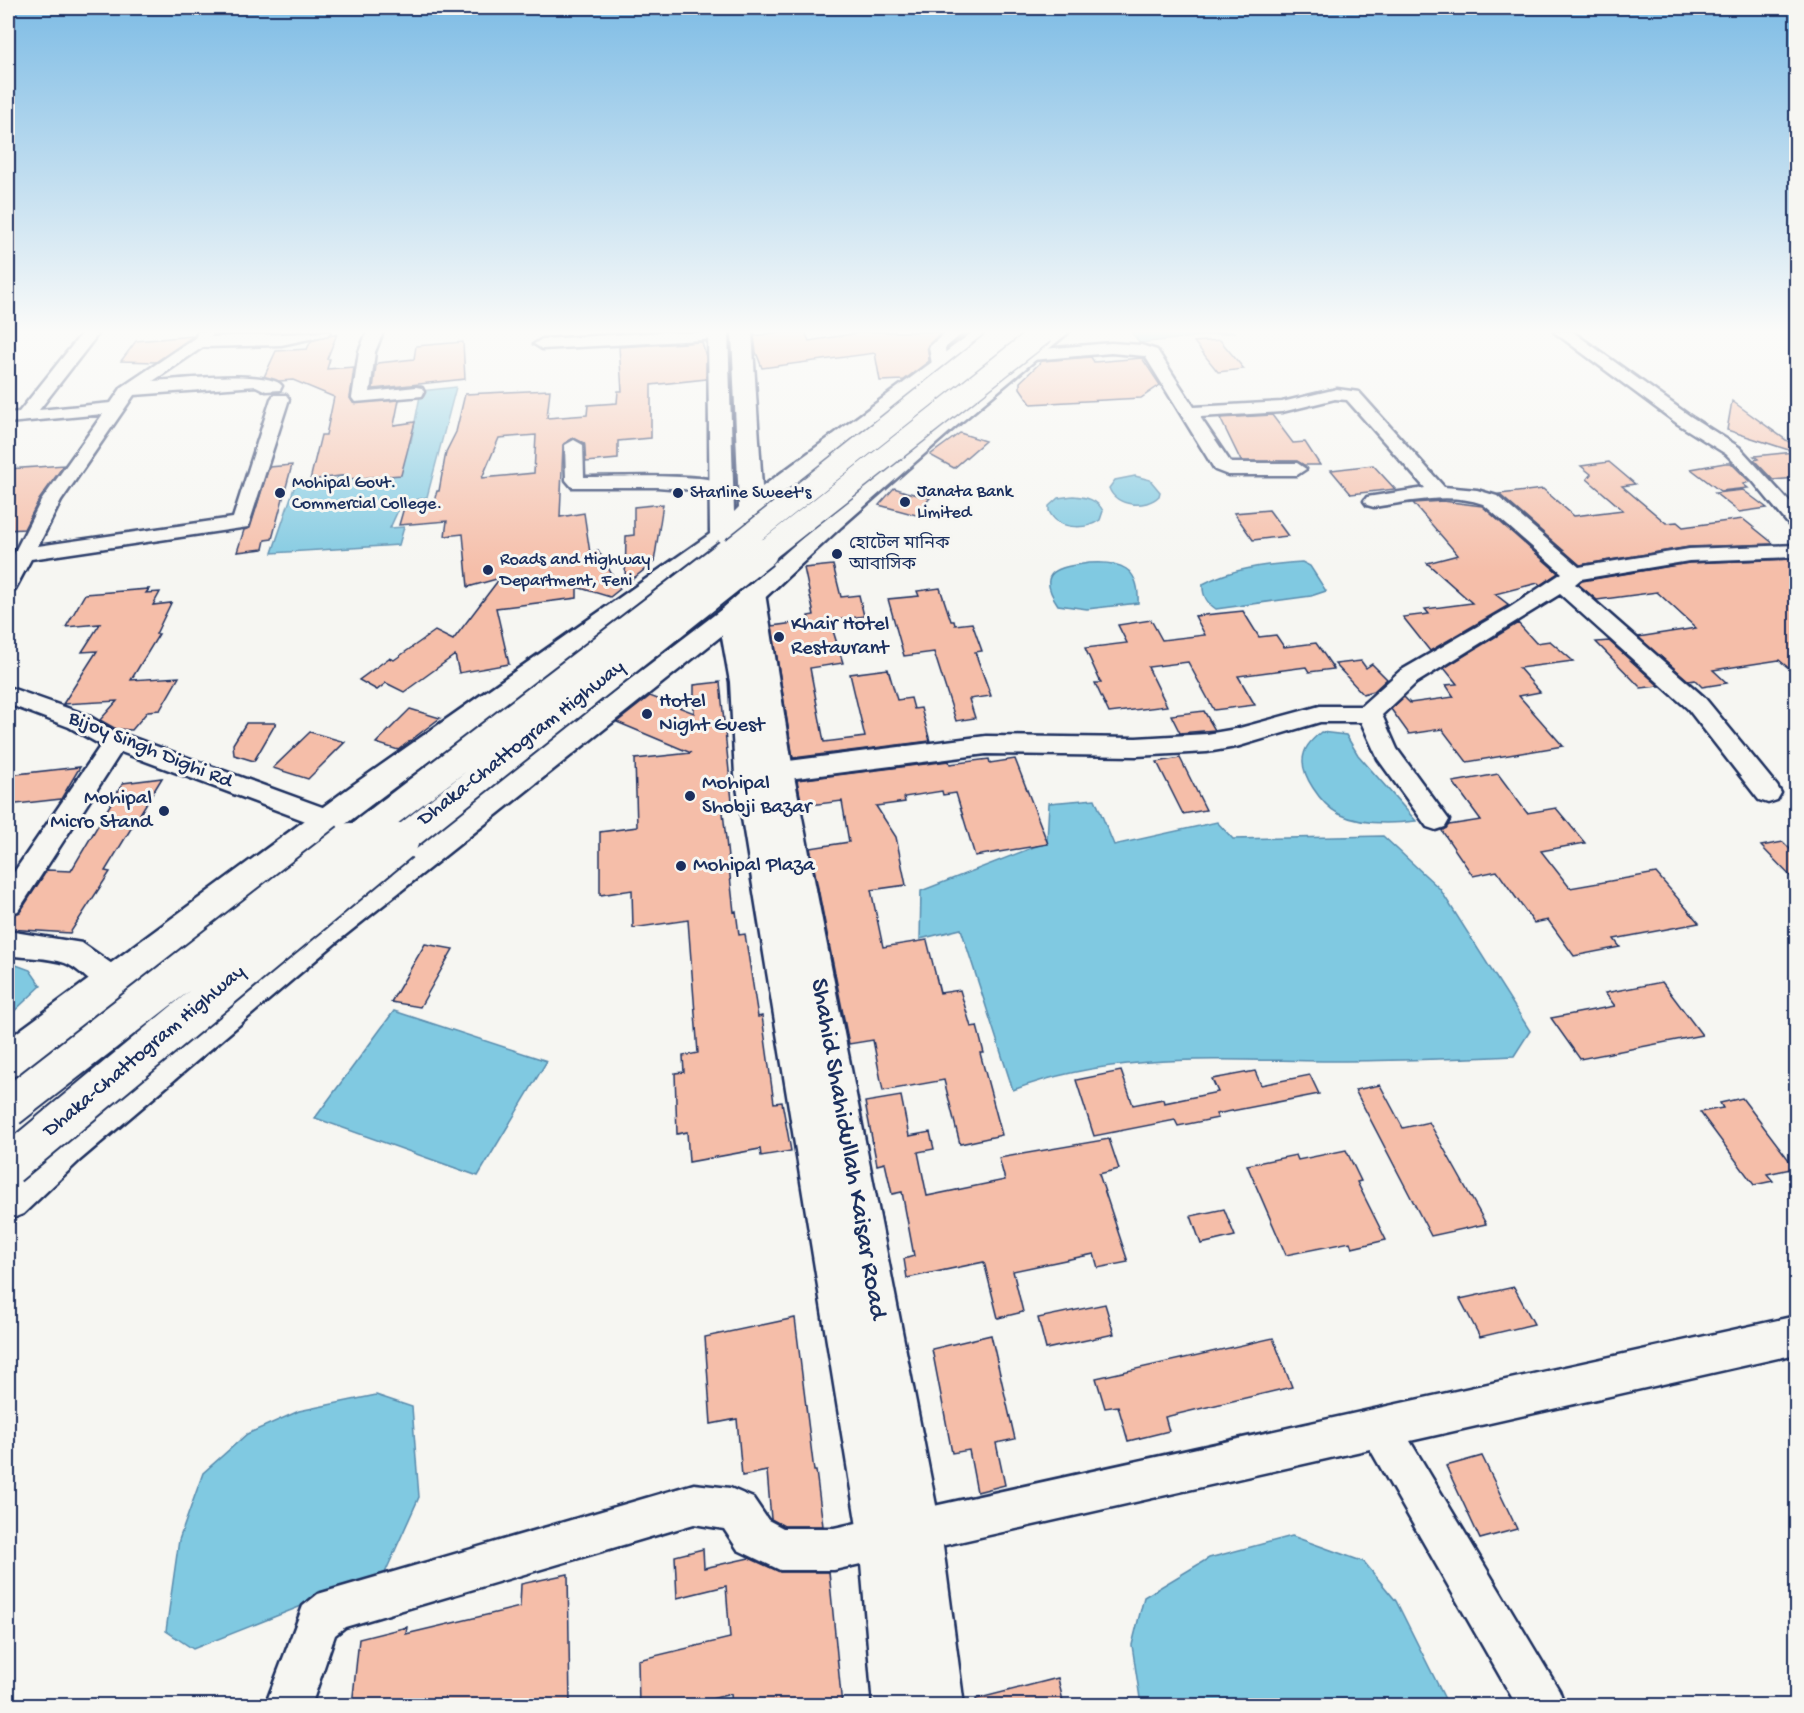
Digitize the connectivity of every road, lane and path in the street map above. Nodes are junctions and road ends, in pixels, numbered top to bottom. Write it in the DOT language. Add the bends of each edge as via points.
graph roads {
  1 [pos="72,412"];
  2 [pos="112,412"];
  3 [pos="272,412"];
  4 [pos="719,412"];
  5 [pos="746,412"];
  6 [pos="878,412"];
  7 [pos="905,412"];
  8 [pos="950,412"];
  9 [pos="959,412"];
  10 [pos="1203,412"];
  11 [pos="1367,412"];
  12 [pos="1673,412"];
  13 [pos="1187,413"];
  14 [pos="16,417"];
  15 [pos="574,445"];
  16 [pos="1297,468"];
  17 [pos="720,486"];
  18 [pos="1440,494"];
  19 [pos="1374,501"];
  20 [pos="752,511"];
  21 [pos="1797,521"];
  22 [pos="721,538"];
  23 [pos="1797,551"];
  24 [pos="24,554"];
  25 [pos="1568,579"];
  26 [pos="8,584"];
  27 [pos="742,604"];
  28 [pos="8,695"];
  29 [pos="1368,712"];
  30 [pos="116,741"];
  31 [pos="764,773"];
  32 [pos="1767,793"];
  33 [pos="327,819"];
  34 [pos="1436,820"];
  35 [pos="8,903"];
  36 [pos="8,943"];
  37 [pos="112,980"];
  38 [pos="8,1061"];
  39 [pos="8,1108"];
  40 [pos="8,1166"];
  41 [pos="8,1199"];
  42 [pos="1797,1335"];
  43 [pos="1380,1428"];
  44 [pos="901,1535"];
  45 [pos="288,1706"];
  46 [pos="901,1706"];
  47 [pos="936,1706"];
  48 [pos="1543,1706"];
  1 -- 14 [label="street"];
  2 -- 24 [label="street" via="51,501"];
  3 -- 24 [label="street" via="241,523"];
  4 -- 17 [label="main road"];
  5 -- 20 [label="main road"];
  6 -- 20 [label="main road" via="768,493"];
  7 -- 39 [label="main road, Dhaka-Chattogram Highway, bridge"];
  8 -- 40 [label="main road, Dhaka-Chattogram Highway, bridge" via="436,811"];
  9 -- 27 [label="main road"];
  10 -- 13 [label="street"];
  11 -- 18 [label="street"];
  12 -- 21 [label="street" via="1748,462"];
  13 -- 16 [label="street" via="1222,466"];
  15 -- 17 [label="street" via="575,480 579,483 657,481"];
  17 -- 22 [label="main road"];
  18 -- 19 [label="street"];
  18 -- 25 [label="street" via="1476,493 1490,500"];
  20 -- 22 [label="main road"];
  20 -- 27 [label="main road"];
  22 -- 27 [label="main road"];
  22 -- 33 [label="main road"];
  23 -- 25 [label="street" via="1689,555"];
  24 -- 26 [label="street"];
  25 -- 29 [label="street" via="1408,677"];
  25 -- 32 [label="street" via="1696,703"];
  27 -- 31 [label="main road, Shahid Shahidullah Kaisar Road" via="744,682"];
  27 -- 41 [label="main road" via="326,931 66,1146"];
  28 -- 30 [label="street, Bijoy Singh Dighi Rd" via="78,721"];
  29 -- 31 [label="street" via="1320,714 1207,743 1136,747 986,745"];
  29 -- 34 [label="street" via="1387,753"];
  30 -- 33 [label="street, Bijoy Singh Dighi Rd"];
  30 -- 35 [label="street"];
  31 -- 44 [label="main road, Shahid Shahidullah Kaisar Road"];
  33 -- 37 [label="main road"];
  36 -- 37 [label="street" via="72,952"];
  37 -- 38 [label="main road"];
  42 -- 43 [label="street"];
  43 -- 44 [label="street"];
  43 -- 48 [label="street"];
  44 -- 45 [label="street" via="834,1549 780,1549 753,1535 730,1509 694,1504 333,1609 318,1621"];
  44 -- 46 [label="main road, Shahid Shahidullah Kaisar Road"];
  44 -- 47 [label="main road, Shahid Shahidullah Kaisar Road"];
}
